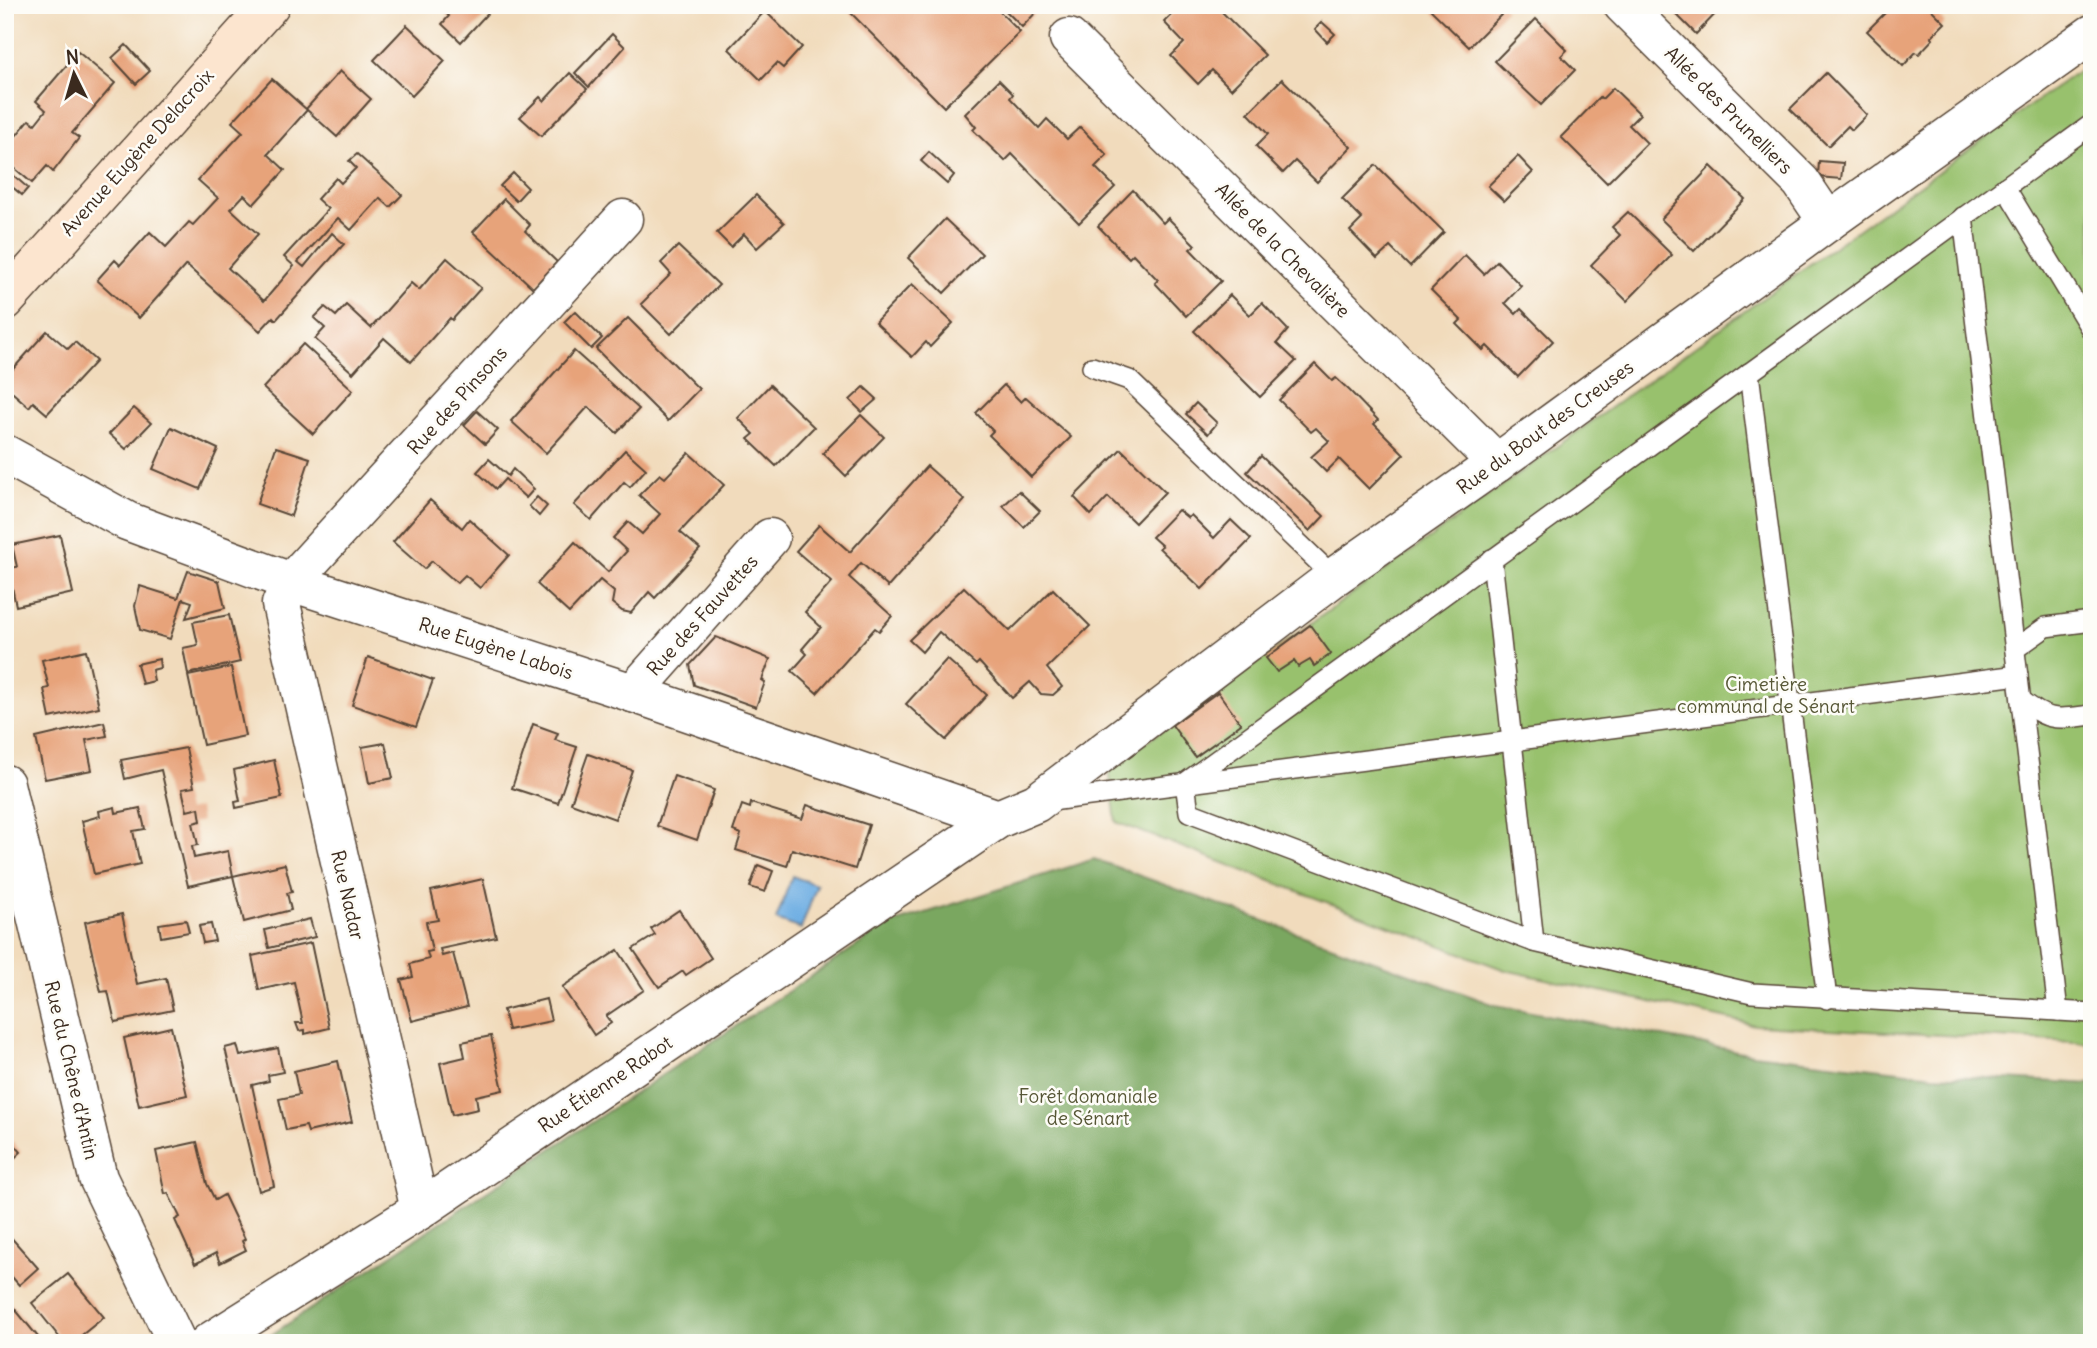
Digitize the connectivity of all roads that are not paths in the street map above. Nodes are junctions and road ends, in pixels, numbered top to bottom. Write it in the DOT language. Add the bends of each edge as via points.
graph roads {
  1 [pos="270,5"];
  2 [pos="1623,5"];
  3 [pos="2092,34"];
  4 [pos="1069,38"];
  5 [pos="2092,124"];
  6 [pos="2005,187"];
  7 [pos="1964,217"];
  8 [pos="623,219"];
  9 [pos="1828,222"];
  10 [pos="5,301"];
  11 [pos="2092,331"];
  12 [pos="1092,367"];
  13 [pos="1749,373"];
  14 [pos="5,454"];
  15 [pos="1497,463"];
  16 [pos="771,538"];
  17 [pos="1492,559"];
  18 [pos="1334,577"];
  19 [pos="291,582"];
  20 [pos="2092,621"];
  21 [pos="2015,649"];
  22 [pos="2018,675"];
  23 [pos="633,693"];
  24 [pos="2021,700"];
  25 [pos="1791,704"];
  26 [pos="2092,715"];
  27 [pos="1512,740"];
  28 [pos="1185,783"];
  29 [pos="5,784"];
  30 [pos="1036,803"];
  31 [pos="998,819"];
  32 [pos="1534,942"];
  33 [pos="1827,999"];
  34 [pos="2058,1011"];
  35 [pos="2092,1013"];
  36 [pos="420,1210"];
  37 [pos="177,1343"];
  38 [pos="208,1343"];
  1 -- 10 [label="main road, Avenue Eugène Delacroix"];
  2 -- 9 [label="street, Allée des Prunelliers" via="1801,182"];
  3 -- 9 [label="street, Rue du Bout des Creuses"];
  4 -- 15 [label="street, Allée de la Chevalière"];
  5 -- 6 [label="lane"];
  6 -- 7 [label="lane"];
  6 -- 11 [label="lane"];
  7 -- 13 [label="lane"];
  7 -- 21 [label="lane"];
  8 -- 19 [label="street, Rue des Pinsons"];
  9 -- 15 [label="street, Rue du Bout des Creuses"];
  12 -- 18 [label="lane" via="1129,380"];
  13 -- 17 [label="lane"];
  13 -- 25 [label="lane"];
  14 -- 19 [label="street, Rue Eugène Labois" via="127,521"];
  15 -- 18 [label="street, Rue du Bout des Creuses"];
  16 -- 23 [label="street, Rue des Fauvettes"];
  17 -- 27 [label="lane"];
  17 -- 28 [label="lane"];
  18 -- 30 [label="street, Rue du Bout des Creuses"];
  19 -- 23 [label="street, Rue Eugène Labois"];
  19 -- 36 [label="street, Rue Nadar" via="281,604"];
  20 -- 21 [label="lane" via="2046,627"];
  21 -- 22 [label="lane"];
  22 -- 24 [label="lane"];
  22 -- 25 [label="lane"];
  23 -- 31 [label="street, Rue Eugène Labois"];
  24 -- 26 [label="lane" via="2056,720"];
  24 -- 34 [label="lane"];
  25 -- 27 [label="lane"];
  25 -- 33 [label="lane"];
  27 -- 28 [label="lane"];
  27 -- 32 [label="lane"];
  28 -- 30 [label="lane"];
  28 -- 32 [label="lane" via="1189,812"];
  29 -- 37 [label="street, Rue du Chêne d'Antin" via="98,1178"];
  30 -- 31 [label="street, Rue du Bout des Creuses"];
  31 -- 36 [label="street, Rue Étienne Rabot"];
  32 -- 33 [label="lane" via="1752,993"];
  33 -- 34 [label="lane"];
  34 -- 35 [label="lane"];
  36 -- 38 [label="street, Rue Étienne Rabot"];
}
